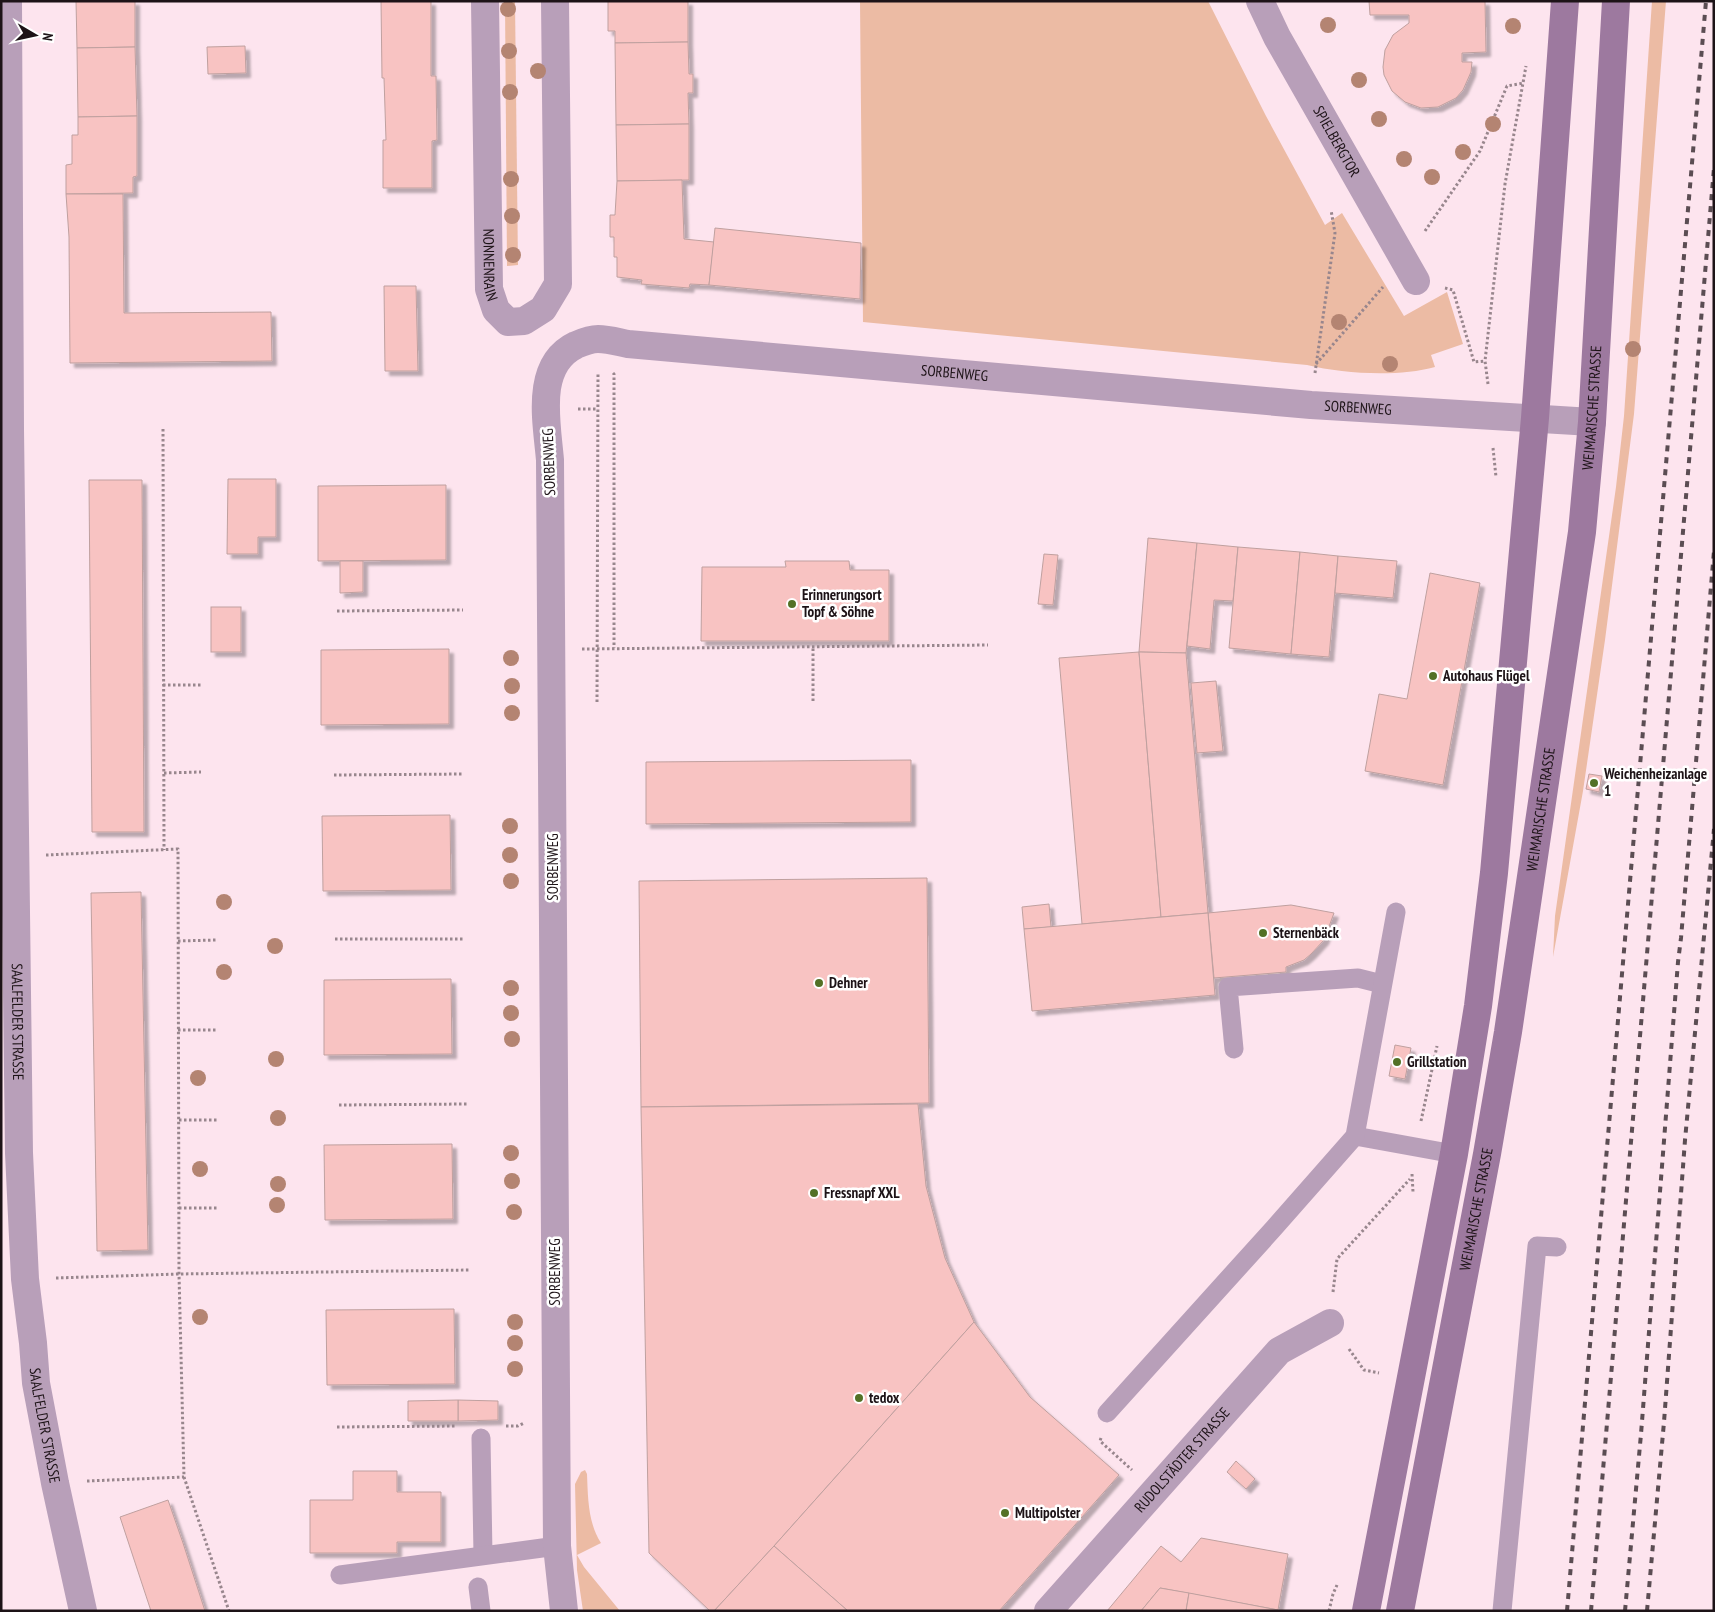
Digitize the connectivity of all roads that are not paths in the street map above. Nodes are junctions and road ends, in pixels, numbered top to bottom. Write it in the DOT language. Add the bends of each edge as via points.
graph roads {
  1 [pos="8,1"];
  2 [pos="485,1"];
  3 [pos="555,1"];
  4 [pos="1260,1"];
  5 [pos="1565,1"];
  6 [pos="1616,1"];
  7 [pos="1416,281"];
  8 [pos="1534,418"];
  9 [pos="1592,422"];
  10 [pos="6,429"];
  11 [pos="1396,912"];
  12 [pos="1382,984"];
  13 [pos="1234,1049"];
  14 [pos="1355,1136"];
  15 [pos="1454,1154"];
  16 [pos="1557,1247"];
  17 [pos="1330,1323"];
  18 [pos="1107,1413"];
  19 [pos="481,1438"];
  20 [pos="557,1546"];
  21 [pos="483,1555"];
  22 [pos="340,1575"];
  23 [pos="478,1587"];
  24 [pos="83,1611"];
  25 [pos="481,1611"];
  26 [pos="564,1611"];
  27 [pos="1048,1611"];
  28 [pos="1366,1611"];
  29 [pos="1400,1611"];
  30 [pos="1502,1611"];
  1 -- 10 [label="street, SAALFELDER STRASSE"];
  2 -- 3 [label="street, NONNENRAIN" via="489,289 496,310 508,322 524,321 543,309 558,284"];
  4 -- 7 [label="street, SPIELBERGTOR" via="1277,37"];
  5 -- 8 [label="main road"];
  6 -- 9 [label="main road, WEIMARISCHE STRASSE"];
  8 -- 9 [label="street, SORBENWEG"];
  8 -- 15 [label="main road" via="1494,873 1478,1006"];
  8 -- 20 [label="street, SORBENWEG" via="1311,405 598,339 569,348 556,360 548,377 546,408 550,460 552,649"];
  9 -- 29 [label="main road, WEIMARISCHE STRASSE" via="1582,532 1508,1032"];
  10 -- 24 [label="street, SAALFELDER STRASSE" via="19,1153 25,1279 36,1383"];
  11 -- 12 [label="lane"];
  12 -- 13 [label="lane" via="1358,978 1228,987"];
  12 -- 14 [label="lane"];
  14 -- 15 [label="lane"];
  14 -- 18 [label="lane"];
  15 -- 28 [label="main road"];
  16 -- 30 [label="lane" via="1536,1246"];
  17 -- 27 [label="street, RUDOLSTÄDTER STRASSE" via="1279,1351"];
  19 -- 21 [label="lane"];
  20 -- 21 [label="lane"];
  20 -- 26 [label="street, SORBENWEG"];
  21 -- 22 [label="lane"];
  23 -- 25 [label="lane"];
}
